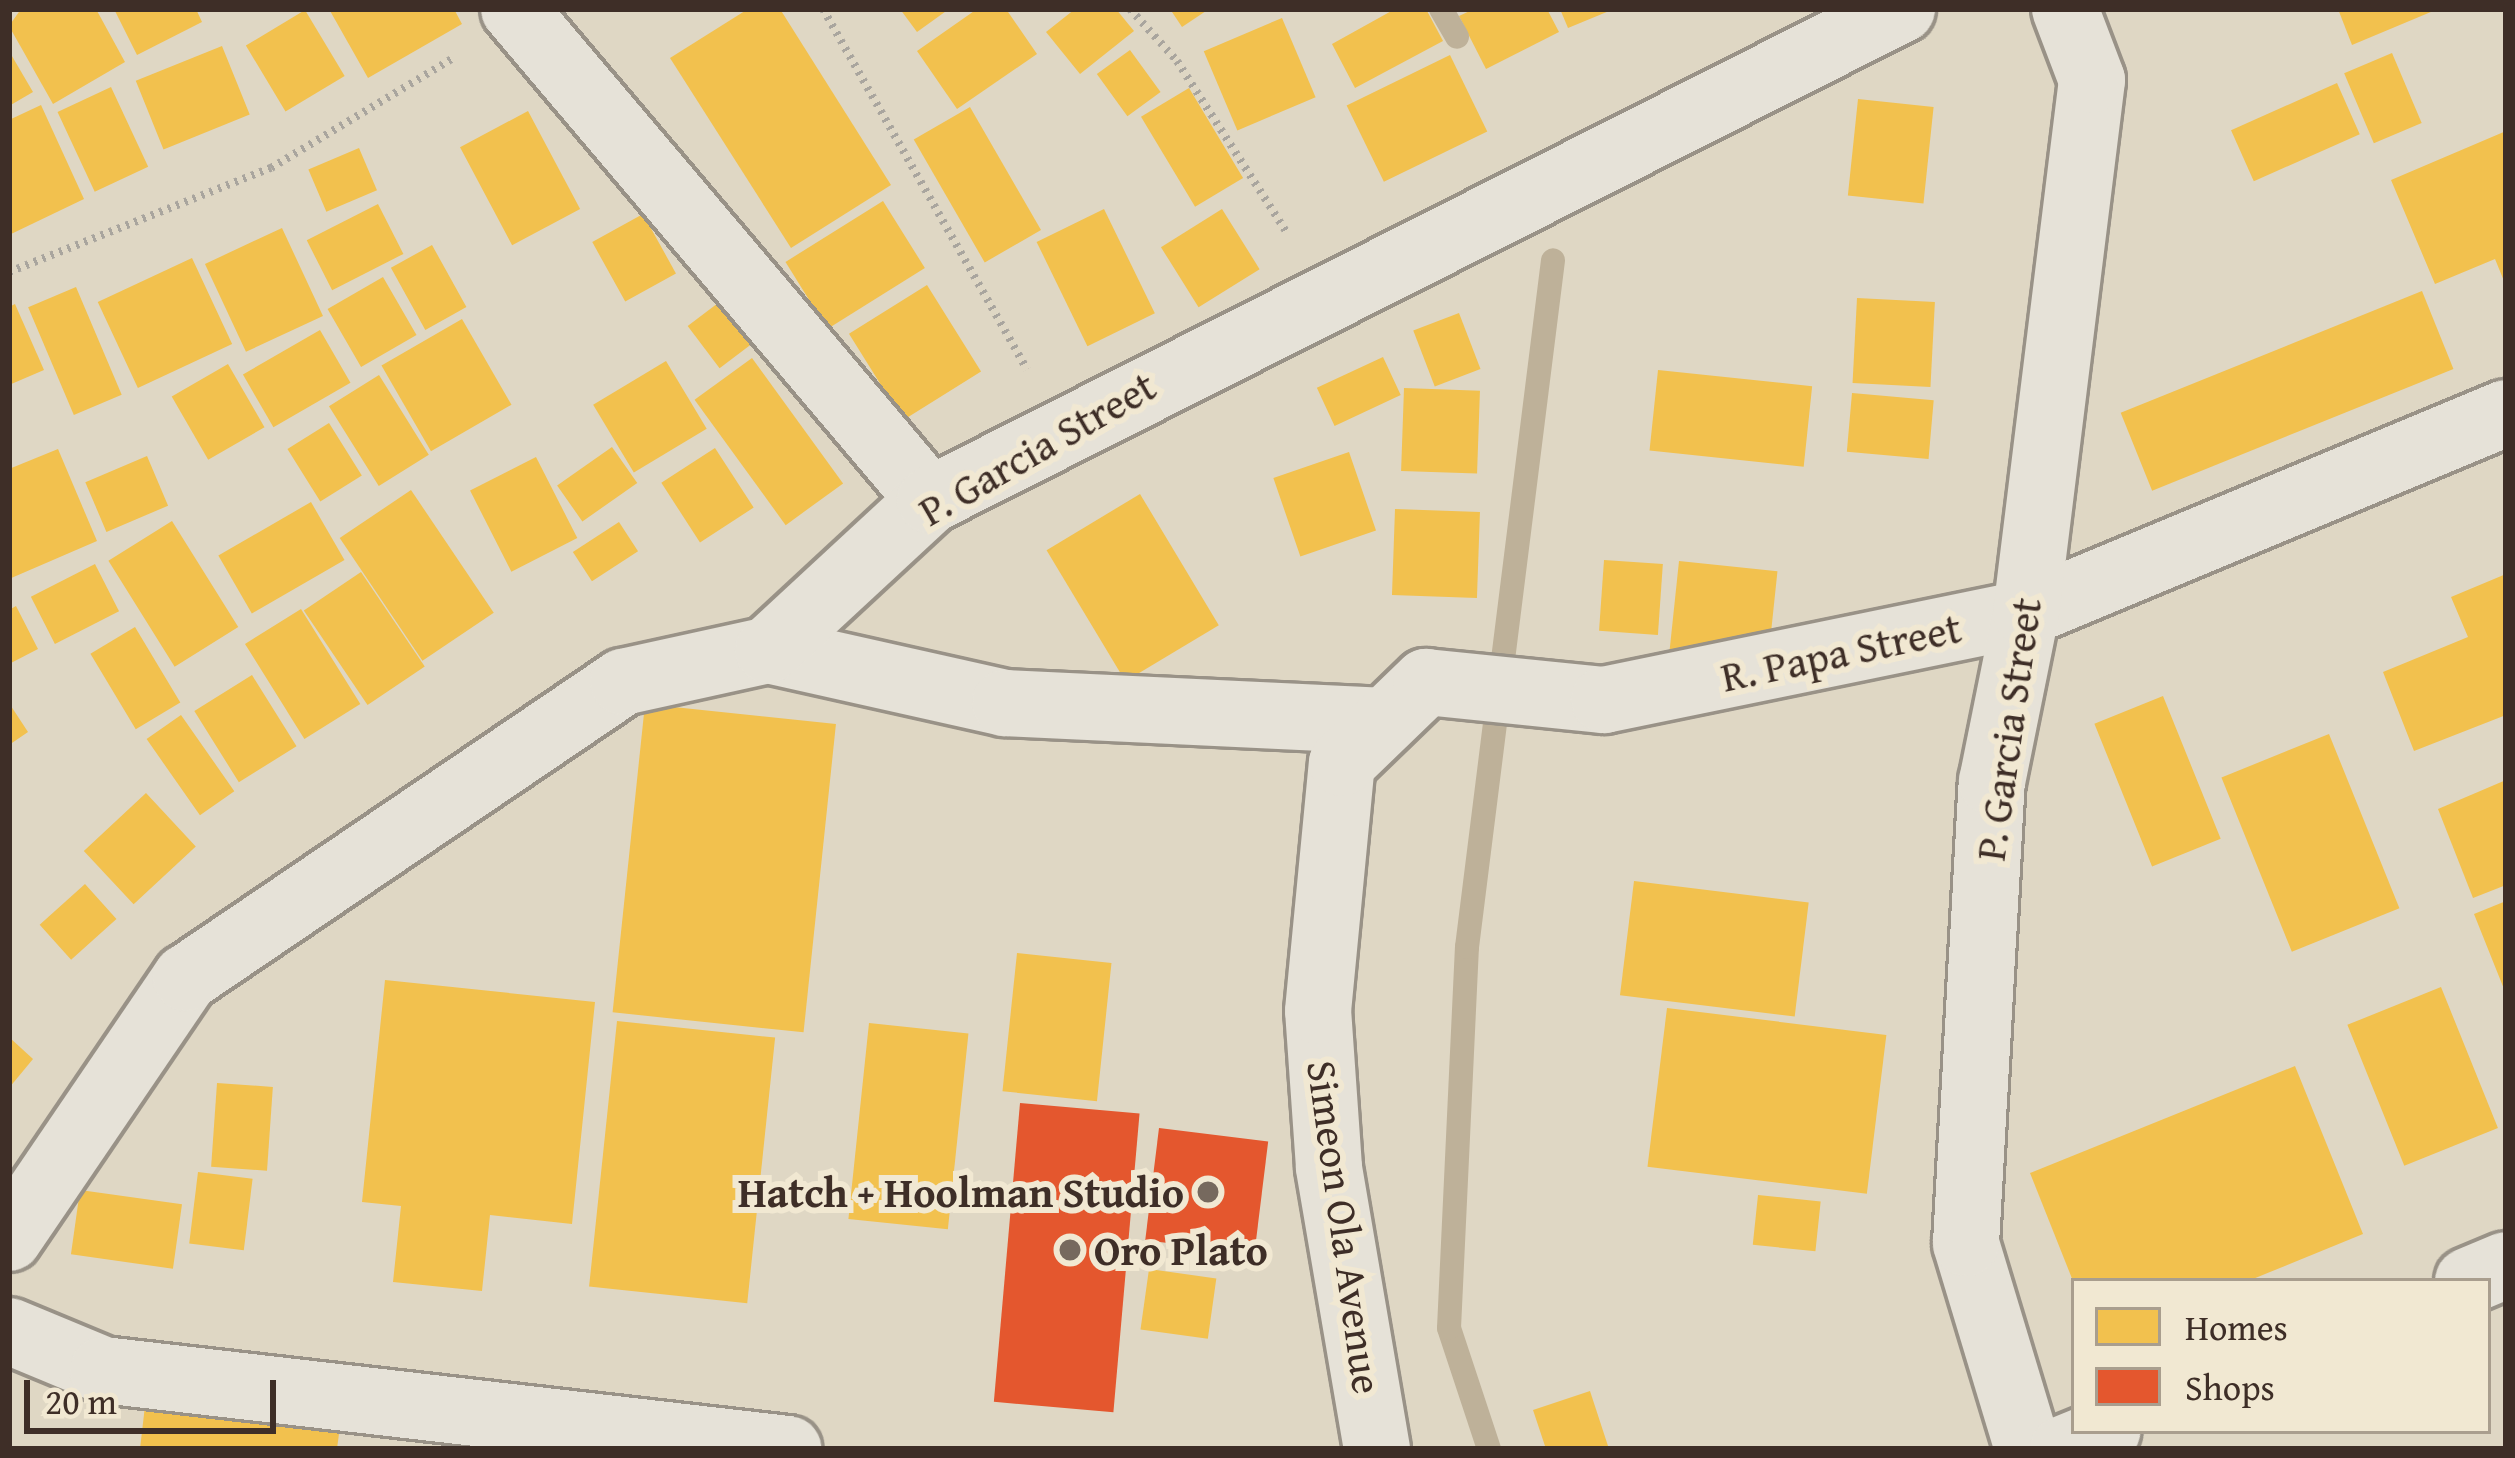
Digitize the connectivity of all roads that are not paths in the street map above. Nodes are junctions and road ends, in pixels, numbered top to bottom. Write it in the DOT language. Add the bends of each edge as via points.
graph roads {
  1 [pos="1901,9"];
  2 [pos="2065,9"];
  3 [pos="517,13"];
  4 [pos="2506,413"];
  5 [pos="930,500"];
  6 [pos="2026,614"];
  7 [pos="768,650"];
  8 [pos="1406,701"];
  9 [pos="9,1238"];
  10 [pos="2506,1265"];
  11 [pos="2475,1278"];
  12 [pos="9,1330"];
  13 [pos="2100,1434"];
  14 [pos="788,1449"];
  15 [pos="1377,1449"];
  16 [pos="2028,1449"];
  17 [pos="2063,1449"];
  1 -- 5 [label="street, P. Garcia Street" via="1061,427"];
  2 -- 6 [label="street, P. Garcia Street" via="2092,80"];
  3 -- 5 [label="street"];
  4 -- 6 [label="street, R. Papa Street"];
  5 -- 7 [label="street, P. Garcia Street"];
  6 -- 8 [label="street, R. Papa Street" via="1604,700"];
  6 -- 16 [label="street, P. Garcia Street" via="1992,782 1966,1243"];
  7 -- 8 [label="street, R. Papa Street" via="1005,703"];
  7 -- 9 [label="street" via="623,682 186,978"];
  8 -- 15 [label="street, Simeon Ola Avenue" via="1342,763 1318,1011 1329,1167"];
  10 -- 11 [label="street"];
  12 -- 14 [label="street" via="103,1370"];
  13 -- 17 [label="street"];
}
